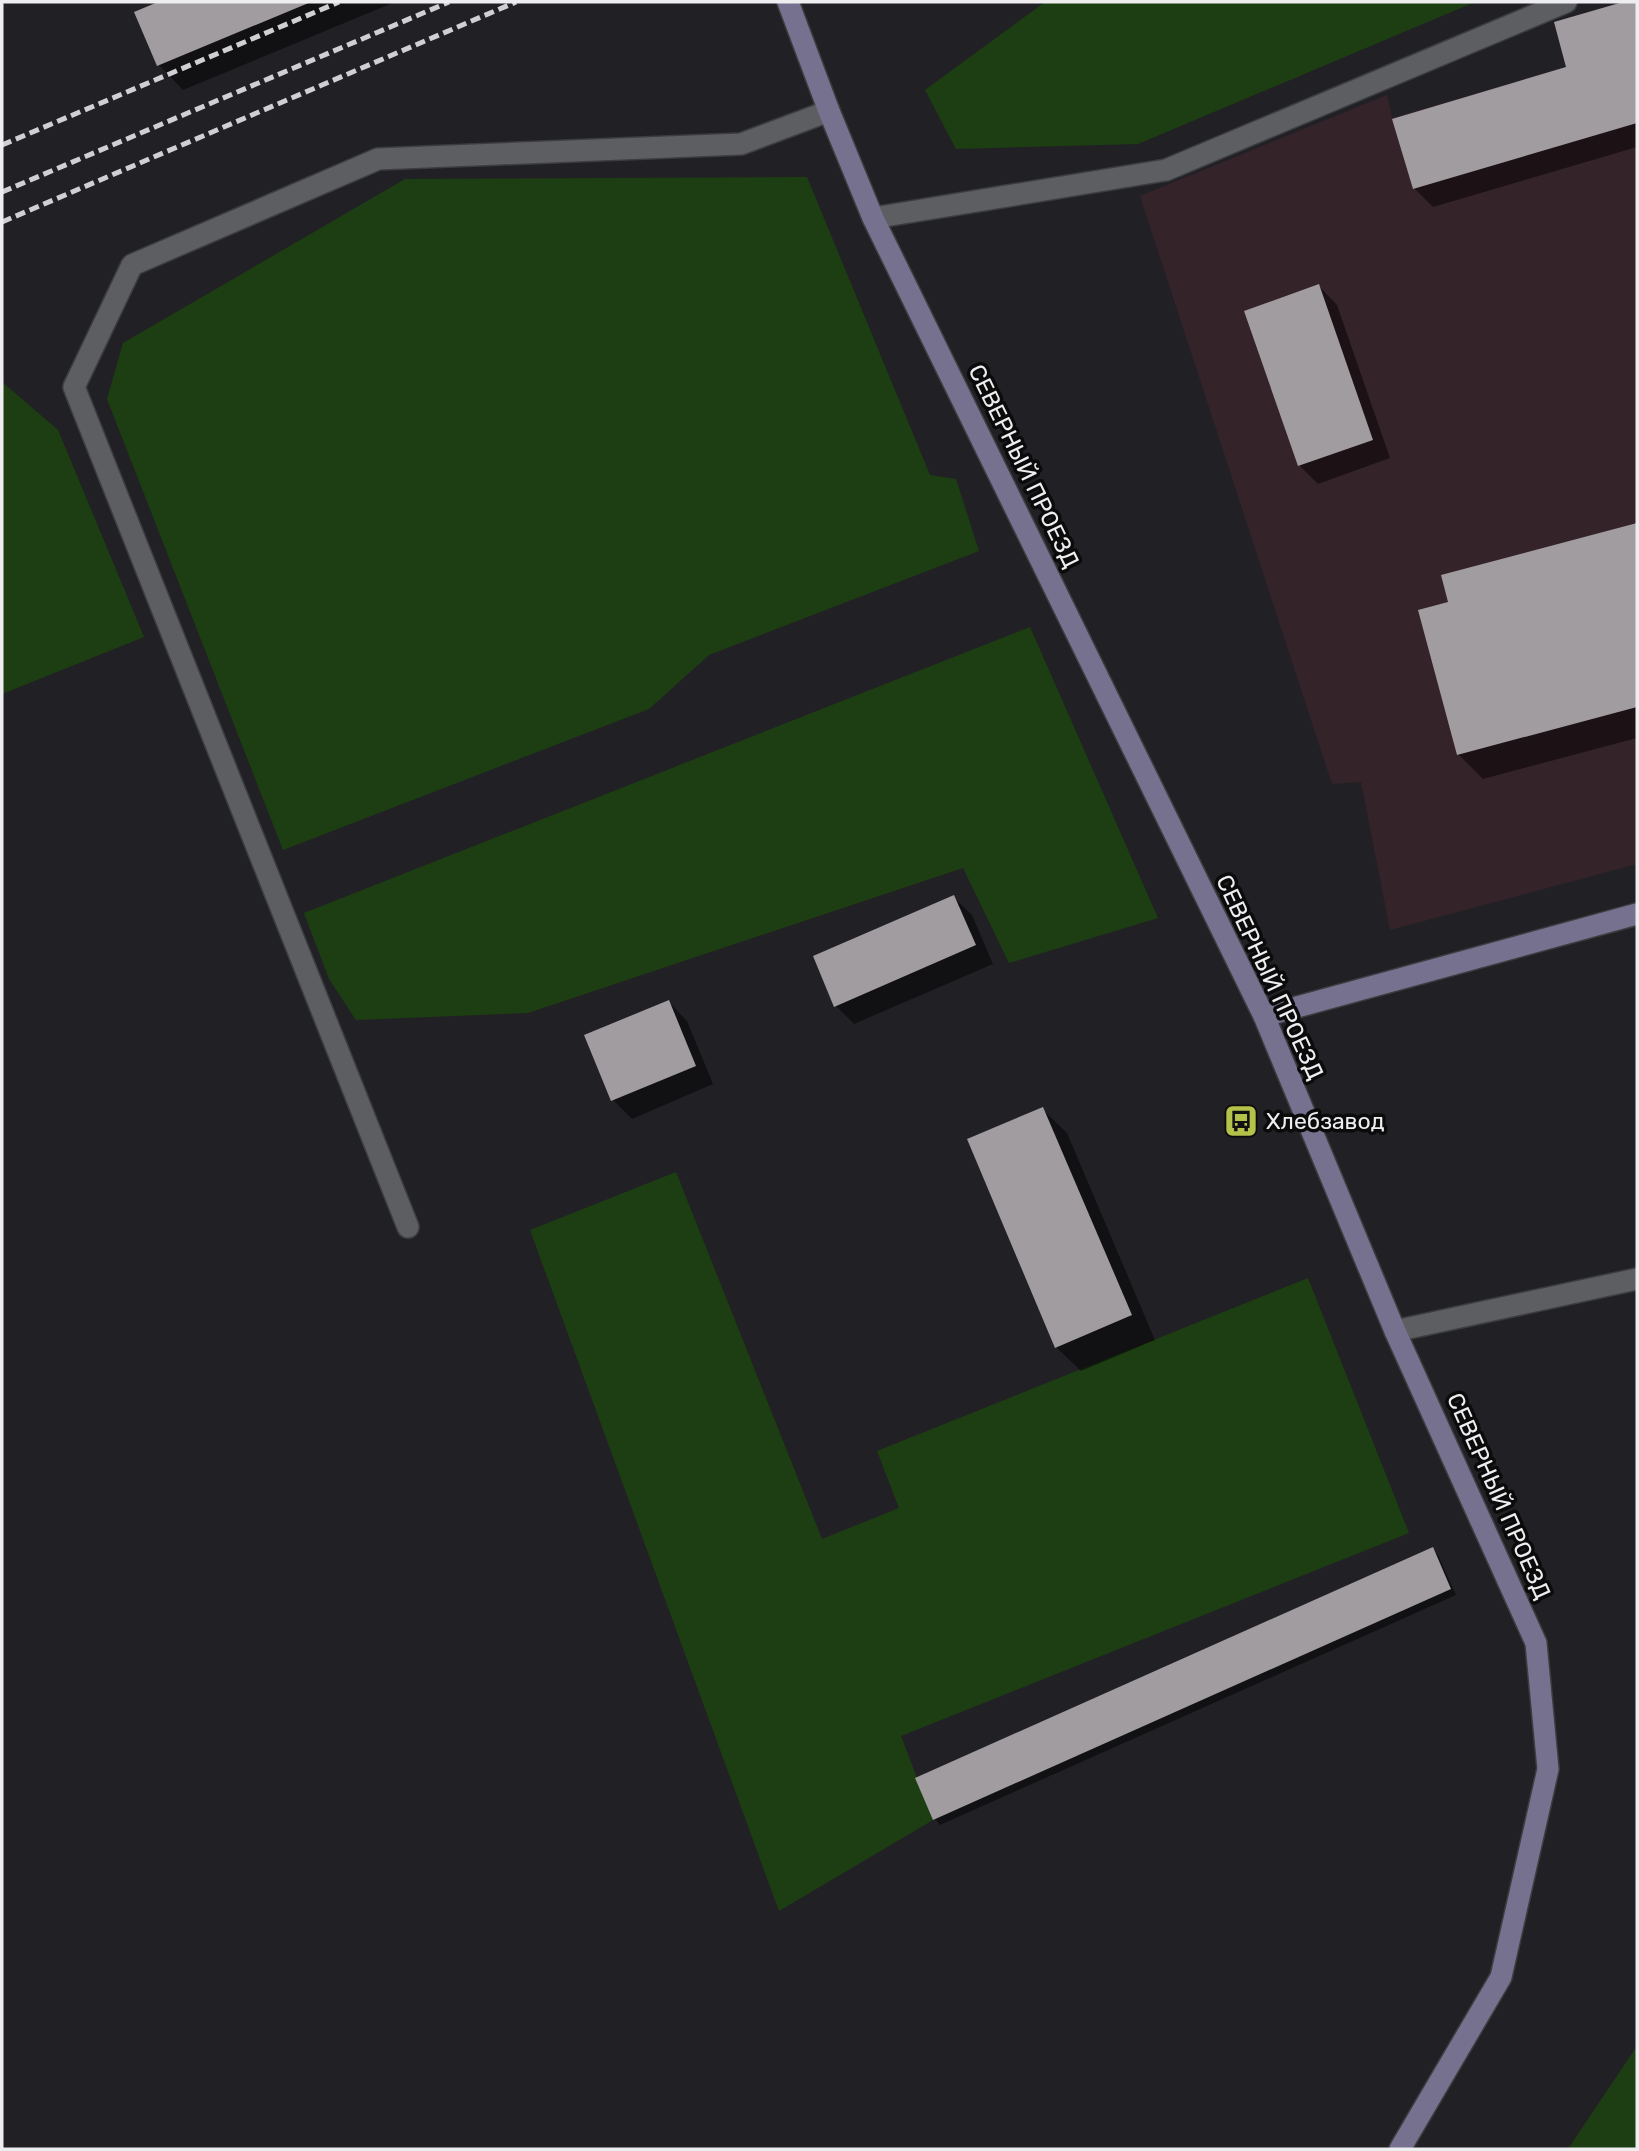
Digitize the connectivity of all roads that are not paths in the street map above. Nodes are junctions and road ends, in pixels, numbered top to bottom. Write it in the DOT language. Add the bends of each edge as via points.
graph roads {
  1 [pos="788,2"];
  2 [pos="1566,2"];
  3 [pos="829,111"];
  4 [pos="873,218"];
  5 [pos="1637,914"];
  6 [pos="1264,1016"];
  7 [pos="408,1227"];
  8 [pos="1637,1279"];
  9 [pos="1395,1331"];
  10 [pos="1401,2149"];
  1 -- 3 [label="street, СЕВЕРНЫЙ ПРОЕЗД"];
  2 -- 4 [label="lane" via="1166,170"];
  3 -- 4 [label="street, СЕВЕРНЫЙ ПРОЕЗД"];
  3 -- 7 [label="lane" via="741,144 378,159 132,265 74,387"];
  4 -- 6 [label="street, СЕВЕРНЫЙ ПРОЕЗД"];
  5 -- 6 [label="street"];
  6 -- 9 [label="street, СЕВЕРНЫЙ ПРОЕЗД"];
  8 -- 9 [label="lane"];
  9 -- 10 [label="street, СЕВЕРНЫЙ ПРОЕЗД" via="1536,1643 1548,1769 1501,1977"];
}
